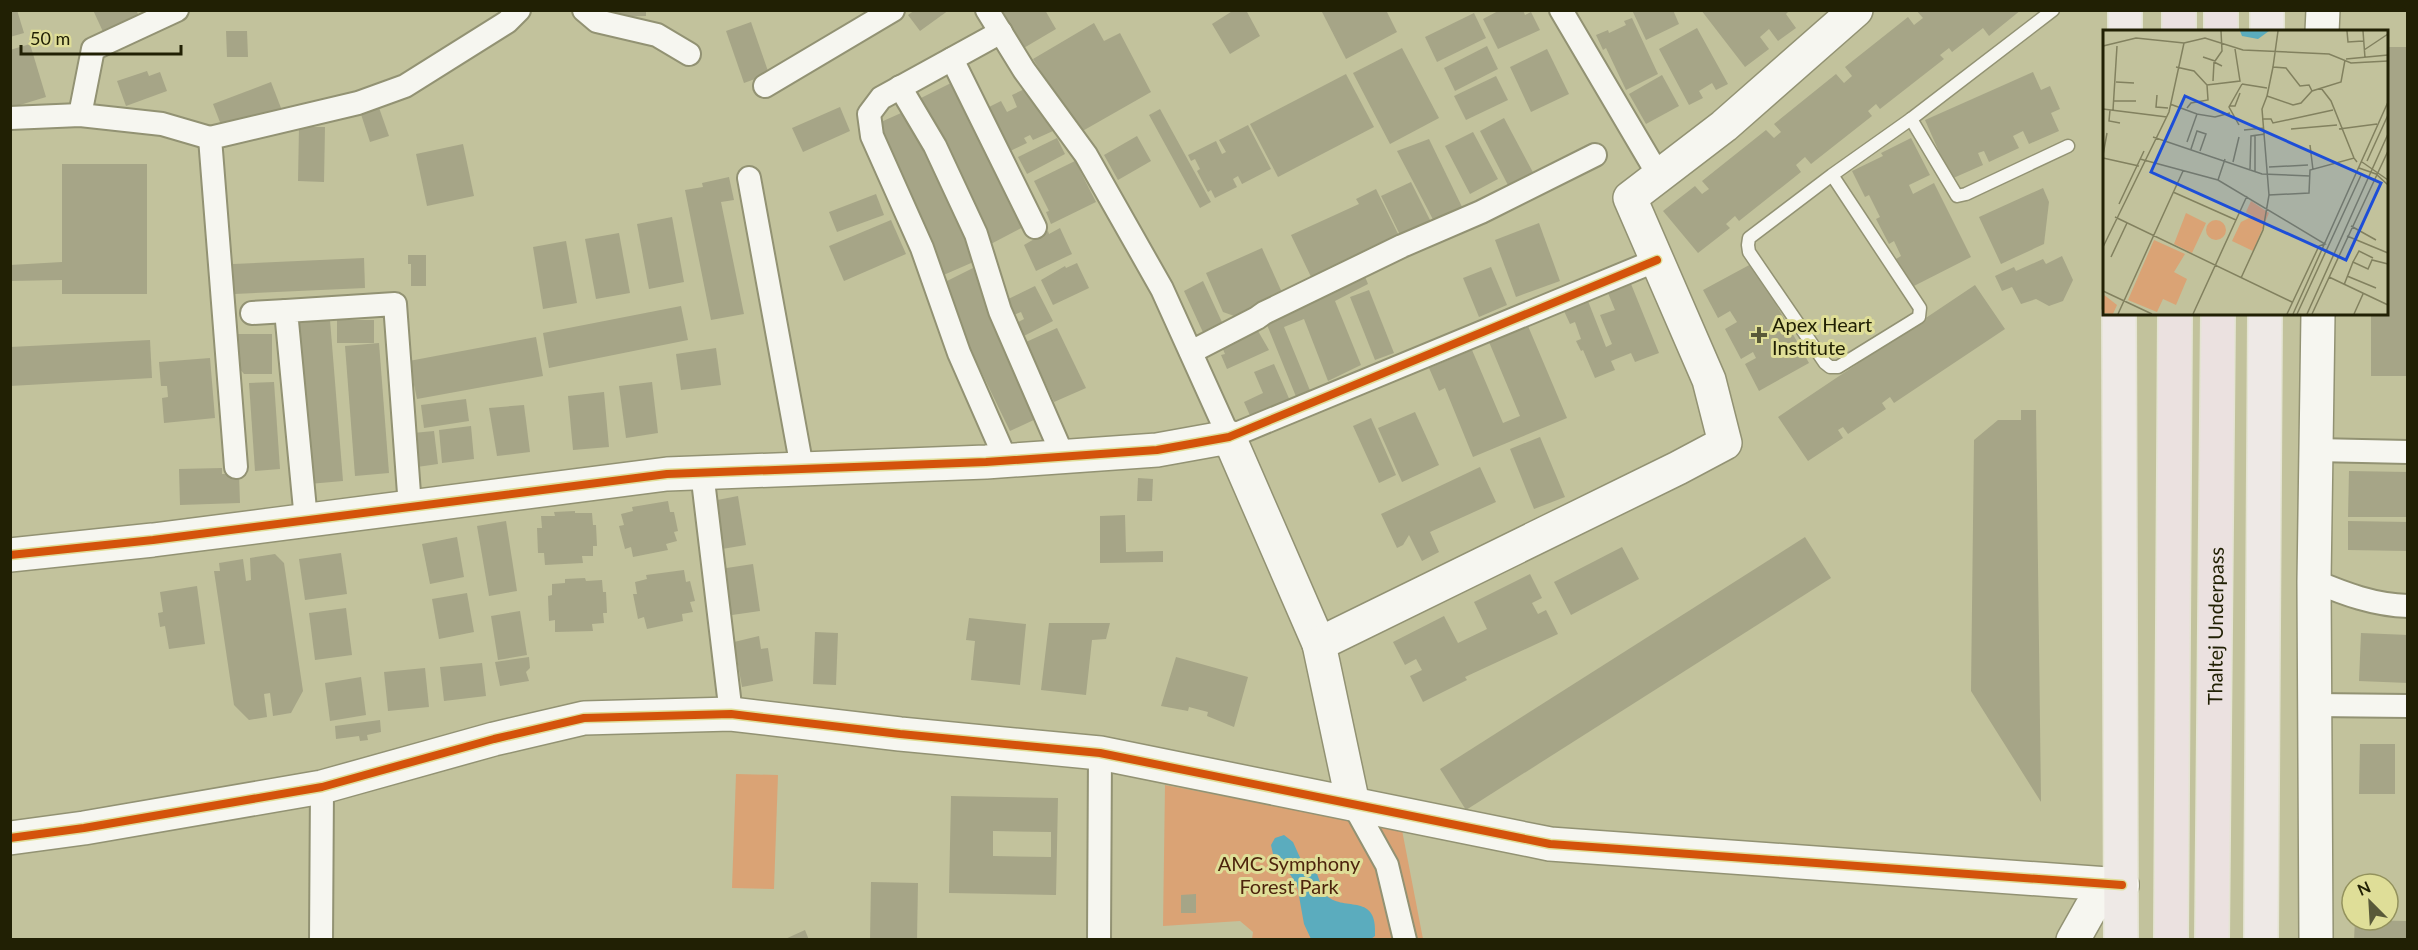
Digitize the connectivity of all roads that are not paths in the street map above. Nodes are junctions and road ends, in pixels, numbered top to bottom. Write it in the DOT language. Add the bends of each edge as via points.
graph roads {
  1 [pos="177,10"];
  2 [pos="519,10"];
  3 [pos="584,10"];
  4 [pos="893,10"];
  5 [pos="987,10"];
  6 [pos="1561,10"];
  7 [pos="1856,10"];
  8 [pos="2053,10"];
  9 [pos="2125,10"];
  10 [pos="2179,10"];
  11 [pos="2221,10"];
  12 [pos="2267,10"];
  13 [pos="2322,10"];
  14 [pos="2125,30"];
  15 [pos="2179,30"];
  16 [pos="2221,30"];
  17 [pos="2267,30"];
  18 [pos="2322,30"];
  19 [pos="1001,32"];
  20 [pos="689,54"];
  21 [pos="952,59"];
  22 [pos="765,86"];
  23 [pos="900,87"];
  24 [pos="80,114"];
  25 [pos="10,118"];
  26 [pos="1911,119"];
  27 [pos="210,138"];
  28 [pos="2068,146"];
  29 [pos="1595,155"];
  30 [pos="1832,175"];
  31 [pos="1659,176"];
  32 [pos="749,178"];
  33 [pos="1035,227"];
  34 [pos="1657,260"];
  35 [pos="286,311"];
  36 [pos="252,313"];
  37 [pos="2119,315"];
  38 [pos="2175,315"];
  39 [pos="2218,315"];
  40 [pos="2265,315"];
  41 [pos="2318,315"];
  42 [pos="1191,352"];
  43 [pos="1229,437"];
  44 [pos="2316,450"];
  45 [pos="2408,452"];
  46 [pos="1063,456"];
  47 [pos="1006,460"];
  48 [pos="236,467"];
  49 [pos="802,468"];
  50 [pos="702,472"];
  51 [pos="410,507"];
  52 [pos="306,520"];
  53 [pos="10,555"];
  54 [pos="2314,581"];
  55 [pos="2408,606"];
  56 [pos="1319,645"];
  57 [pos="2314,705"];
  58 [pos="2408,706"];
  59 [pos="731,714"];
  60 [pos="1100,753"];
  61 [pos="322,787"];
  62 [pos="1353,804"];
  63 [pos="10,838"];
  64 [pos="2122,885"];
  65 [pos="321,939"];
  66 [pos="1099,939"];
  67 [pos="1405,939"];
  68 [pos="2073,939"];
  69 [pos="2121,939"];
  70 [pos="2171,939"];
  71 [pos="2212,939"];
  72 [pos="2261,939"];
  73 [pos="2316,939"];
  1 -- 24 [label="street" via="93,48"];
  2 -- 27 [label="street" via="507,22 405,86 358,103"];
  3 -- 20 [label="street" via="597,21 657,35"];
  4 -- 22 [label="street"];
  5 -- 19 [label="street"];
  6 -- 31 [label="street"];
  7 -- 31 [label="street" via="1724,126"];
  8 -- 26 [label="lane"];
  9 -- 14 [label="main road"];
  10 -- 15 [label="highway"];
  11 -- 16 [label="highway"];
  12 -- 17 [label="main road"];
  13 -- 18 [label="street"];
  19 -- 21 [label="street"];
  19 -- 42 [label="street" via="1086,155 1162,289"];
  21 -- 23 [label="street"];
  21 -- 33 [label="street"];
  23 -- 46 [label="street" via="935,146 976,234 1000,311"];
  23 -- 47 [label="street" via="881,98 869,114 872,136 922,248 959,353"];
  24 -- 25 [label="street"];
  24 -- 27 [label="street" via="162,124"];
  26 -- 28 [label="lane" via="1957,196"];
  26 -- 30 [label="lane"];
  27 -- 48 [label="street"];
  29 -- 42 [label="street" via="1264,313"];
  30 -- 30 [label="lane" via="1749,238 1748,245 1825,363 1838,367 1919,317 1920,308"];
  31 -- 34 [label="street" via="1630,198"];
  32 -- 49 [label="street"];
  34 -- 43 [label="street"];
  34 -- 56 [label="street" via="1709,380 1725,443"];
  35 -- 36 [label="street"];
  35 -- 51 [label="street" via="395,304"];
  35 -- 52 [label="street"];
  37 -- 64 [label="main road"];
  38 -- 70 [label="highway, Thaltej Underpass"];
  39 -- 71 [label="highway, Thaltej Underpass"];
  40 -- 72 [label="main road"];
  41 -- 44 [label="street"];
  42 -- 43 [label="street"];
  43 -- 46 [label="street" via="1158,450"];
  43 -- 56 [label="street"];
  44 -- 45 [label="street"];
  44 -- 54 [label="street"];
  46 -- 47 [label="street"];
  47 -- 49 [label="street"];
  49 -- 50 [label="street"];
  50 -- 51 [label="street"];
  50 -- 59 [label="street"];
  51 -- 52 [label="street"];
  52 -- 53 [label="street"];
  54 -- 55 [label="street" via="2351,596"];
  54 -- 57 [label="street"];
  56 -- 62 [label="street"];
  57 -- 58 [label="street"];
  57 -- 73 [label="street"];
  59 -- 60 [label="street"];
  59 -- 61 [label="street" via="584,718"];
  60 -- 62 [label="street"];
  60 -- 66 [label="street"];
  61 -- 63 [label="street"];
  61 -- 65 [label="street"];
  62 -- 64 [label="street" via="1551,844"];
  62 -- 67 [label="street" via="1387,866"];
  64 -- 68 [label="street" via="2091,908"];
  64 -- 69 [label="main road"];
}
